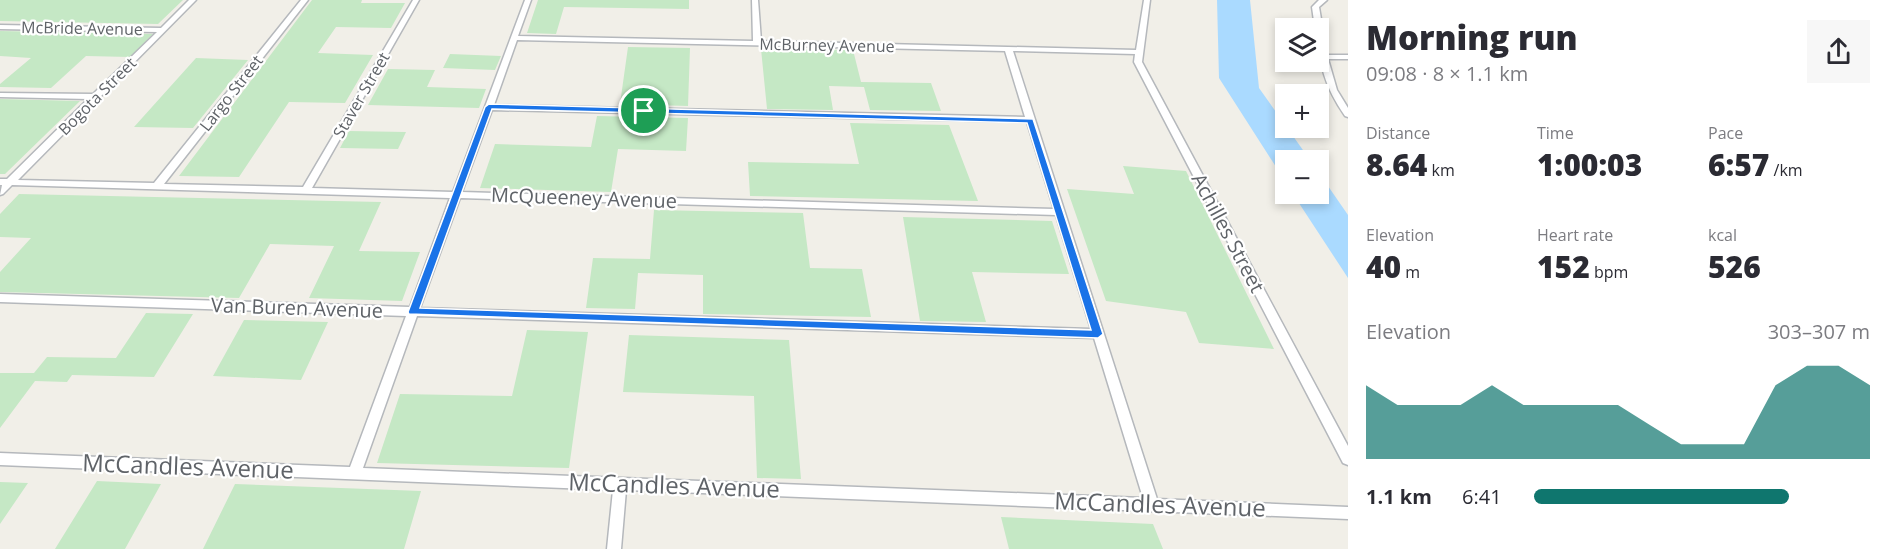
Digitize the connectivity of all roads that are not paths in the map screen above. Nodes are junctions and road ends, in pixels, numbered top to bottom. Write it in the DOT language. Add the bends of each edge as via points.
graph roads {
  1 [pos="193,0"];
  2 [pos="305,0"];
  3 [pos="416,0"];
  4 [pos="528,0"];
  5 [pos="755,0"];
  6 [pos="1147,0"];
  7 [pos="1324,0"];
  8 [pos="1317,18"];
  9 [pos="0,27"];
  10 [pos="163,30"];
  11 [pos="514,38"];
  12 [pos="757,43"];
  13 [pos="1008,49"];
  14 [pos="1139,52"];
  15 [pos="1329,57"];
  16 [pos="1348,57"];
  17 [pos="1328,72"];
  18 [pos="0,94"];
  19 [pos="96,97"];
  20 [pos="489,107"];
  21 [pos="1348,114"];
  22 [pos="1031,120"];
  23 [pos="5,182"];
  24 [pos="157,186"];
  25 [pos="306,190"];
  26 [pos="0,192"];
  27 [pos="456,195"];
  28 [pos="1059,212"];
  29 [pos="0,298"];
  30 [pos="413,312"];
  31 [pos="1098,334"];
  32 [pos="0,459"];
  33 [pos="1348,459"];
  34 [pos="354,473"];
  35 [pos="620,484"];
  36 [pos="1152,505"];
  37 [pos="1348,513"];
  38 [pos="614,549"];
  1 -- 10 [label="street, Bogota Street"];
  2 -- 24 [label="street, Largo Street"];
  3 -- 25 [label="street, Staver Street"];
  4 -- 11 [label="street"];
  5 -- 12 [label="street"];
  6 -- 14 [label="street, Achilles Street"];
  7 -- 8 [label="street" via="1315,7"];
  9 -- 10 [label="street, McBride Avenue"];
  10 -- 19 [label="street, Bogota Street"];
  11 -- 12 [label="street, McBurney Avenue"];
  11 -- 20 [label="street"];
  12 -- 13 [label="street, McBurney Avenue"];
  13 -- 14 [label="street, McBurney Avenue"];
  13 -- 22 [label="street"];
  14 -- 33 [label="street, Achilles Street" via="1138,62"];
  15 -- 16 [label="street"];
  17 -- 21 [label="street" via="1333,91"];
  18 -- 19 [label="street"];
  19 -- 23 [label="street, Bogota Street"];
  20 -- 22 [label="street"];
  20 -- 27 [label="street"];
  22 -- 28 [label="street"];
  23 -- 24 [label="street, McQueeney Avenue"];
  23 -- 26 [label="street, Bogota Street"];
  24 -- 25 [label="street, McQueeney Avenue"];
  25 -- 27 [label="street, McQueeney Avenue"];
  27 -- 28 [label="street, McQueeney Avenue"];
  27 -- 30 [label="street"];
  28 -- 31 [label="street"];
  29 -- 30 [label="street, Van Buren Avenue"];
  30 -- 31 [label="street, Van Buren Avenue"];
  30 -- 34 [label="street"];
  31 -- 36 [label="street"];
  32 -- 34 [label="street, McCandles Avenue"];
  34 -- 35 [label="street, McCandles Avenue"];
  35 -- 36 [label="street, McCandles Avenue"];
  35 -- 38 [label="street"];
  36 -- 37 [label="street, McCandles Avenue"];
}
